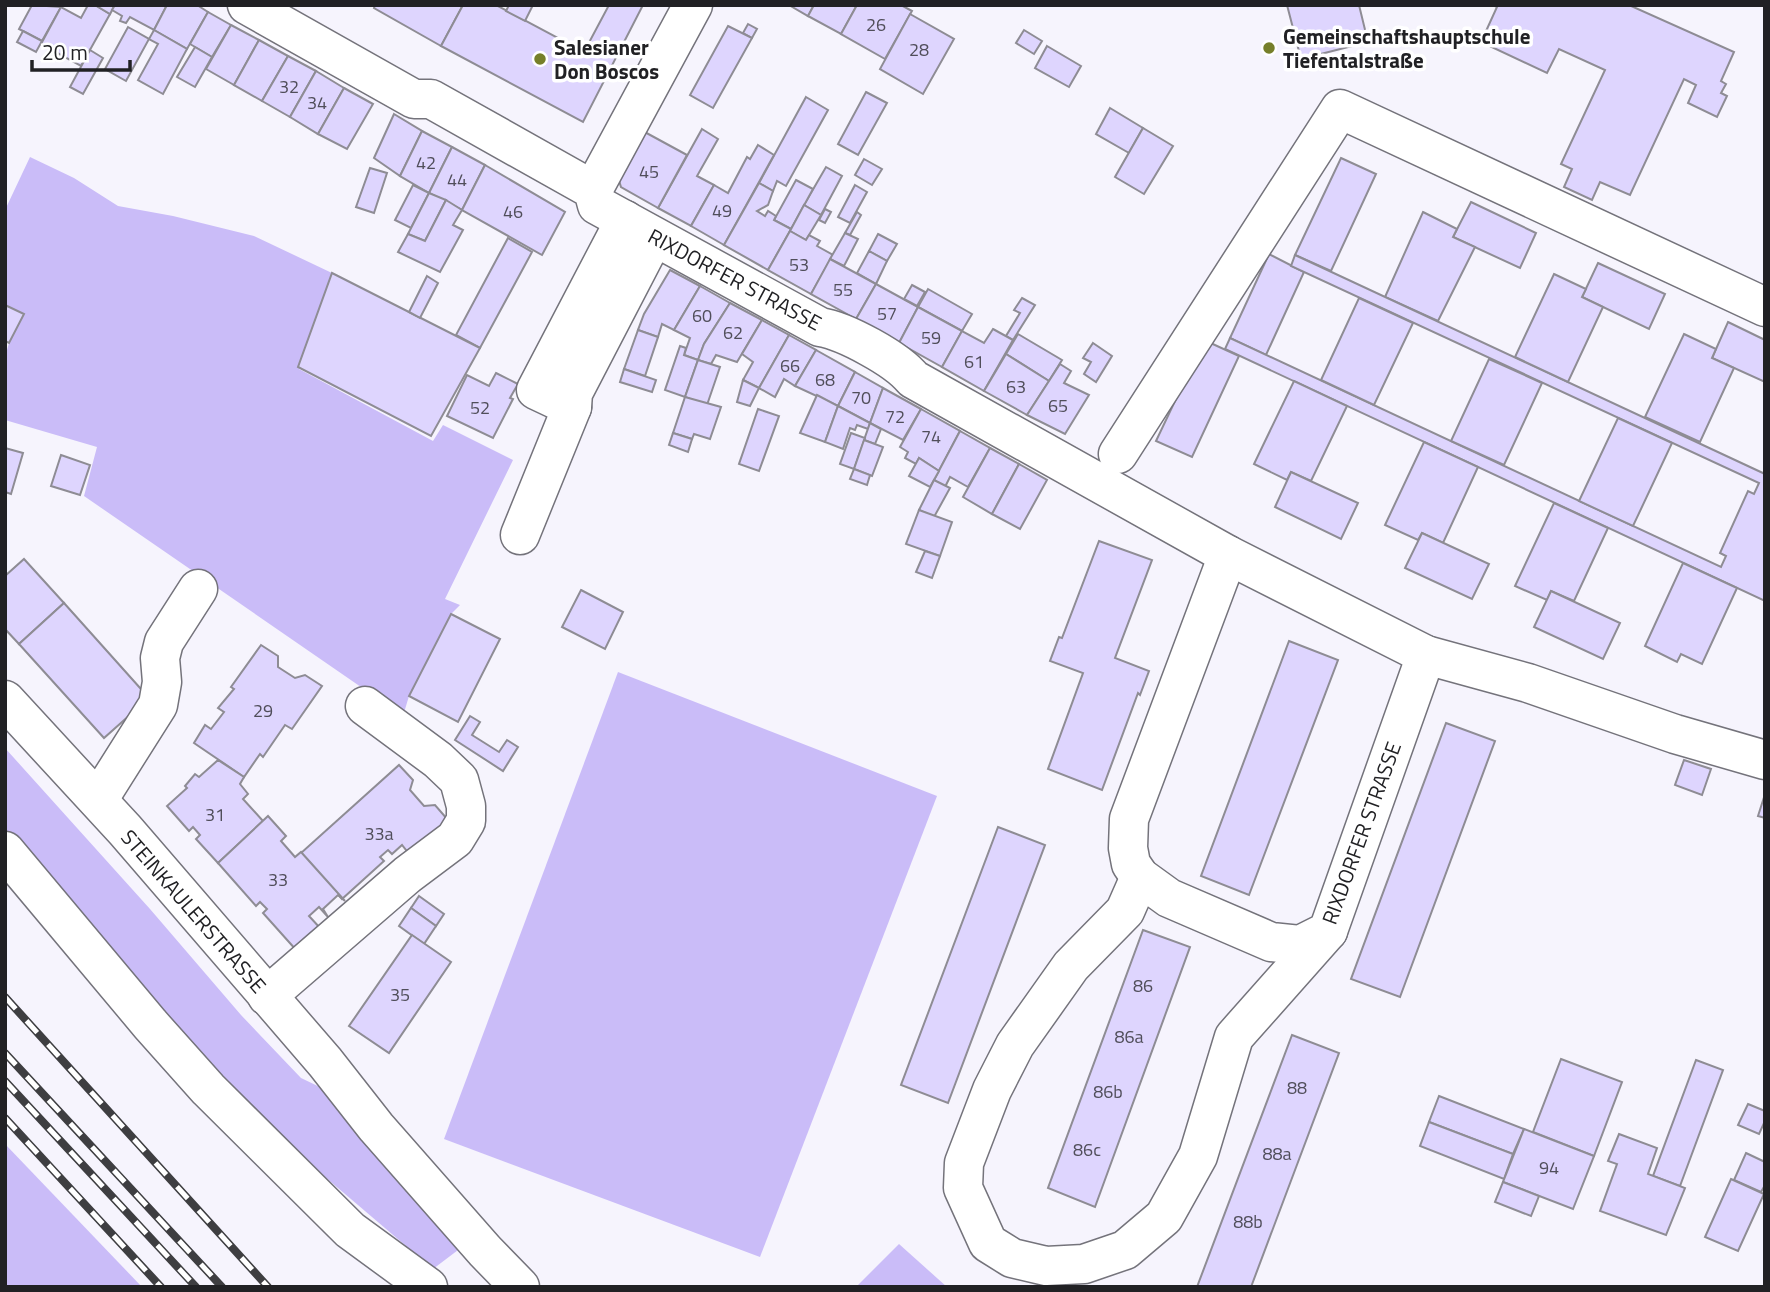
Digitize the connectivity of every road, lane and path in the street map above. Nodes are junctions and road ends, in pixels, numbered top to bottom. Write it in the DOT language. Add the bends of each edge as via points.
graph roads {
  1 [pos="247,5"];
  2 [pos="693,5"];
  3 [pos="593,190"];
  4 [pos="640,228"];
  5 [pos="1765,307"];
  6 [pos="1118,454"];
  7 [pos="520,535"];
  8 [pos="1228,555"];
  9 [pos="198,589"];
  10 [pos="1426,655"];
  11 [pos="5,700"];
  12 [pos="365,706"];
  13 [pos="1765,760"];
  14 [pos="98,800"];
  15 [pos="5,851"];
  16 [pos="1140,877"];
  17 [pos="1328,931"];
  18 [pos="267,996"];
  19 [pos="428,1287"];
  20 [pos="520,1287"];
  1 -- 3 [label="street, RIXDORFER STRASSE" via="414,99 431,99"];
  2 -- 3 [label="street"];
  3 -- 4 [label="street, RIXDORFER STRASSE" via="597,205"];
  4 -- 7 [label="street" via="536,390 572,407"];
  4 -- 8 [label="street, RIXDORFER STRASSE" via="820,327 835,329 891,360 913,379"];
  5 -- 6 [label="street" via="1340,109"];
  8 -- 10 [label="street, RIXDORFER STRASSE"];
  8 -- 16 [label="street" via="1129,819 1131,864"];
  9 -- 14 [label="street" via="164,642 158,705"];
  10 -- 13 [label="street, RIXDORFER STRASSE" via="1528,682"];
  10 -- 17 [label="street, RIXDORFER STRASSE"];
  11 -- 14 [label="street, STEINKAULERSTRASSE"];
  12 -- 18 [label="street" via="459,780 466,821 455,839"];
  14 -- 18 [label="street, STEINKAULERSTRASSE"];
  15 -- 19 [label="street" via="208,1089 350,1230"];
  16 -- 17 [label="street, RIXDORFER STRASSE" via="1169,898 1271,942 1300,944"];
  16 -- 17 [label="street" via="1125,911 1071,966 1015,1045 964,1163 964,1188 988,1243 1012,1258 1046,1266 1084,1264 1125,1250 1164,1217 1198,1156 1234,1037"];
  18 -- 20 [label="street, STEINKAULERSTRASSE" via="376,1127"];
}
